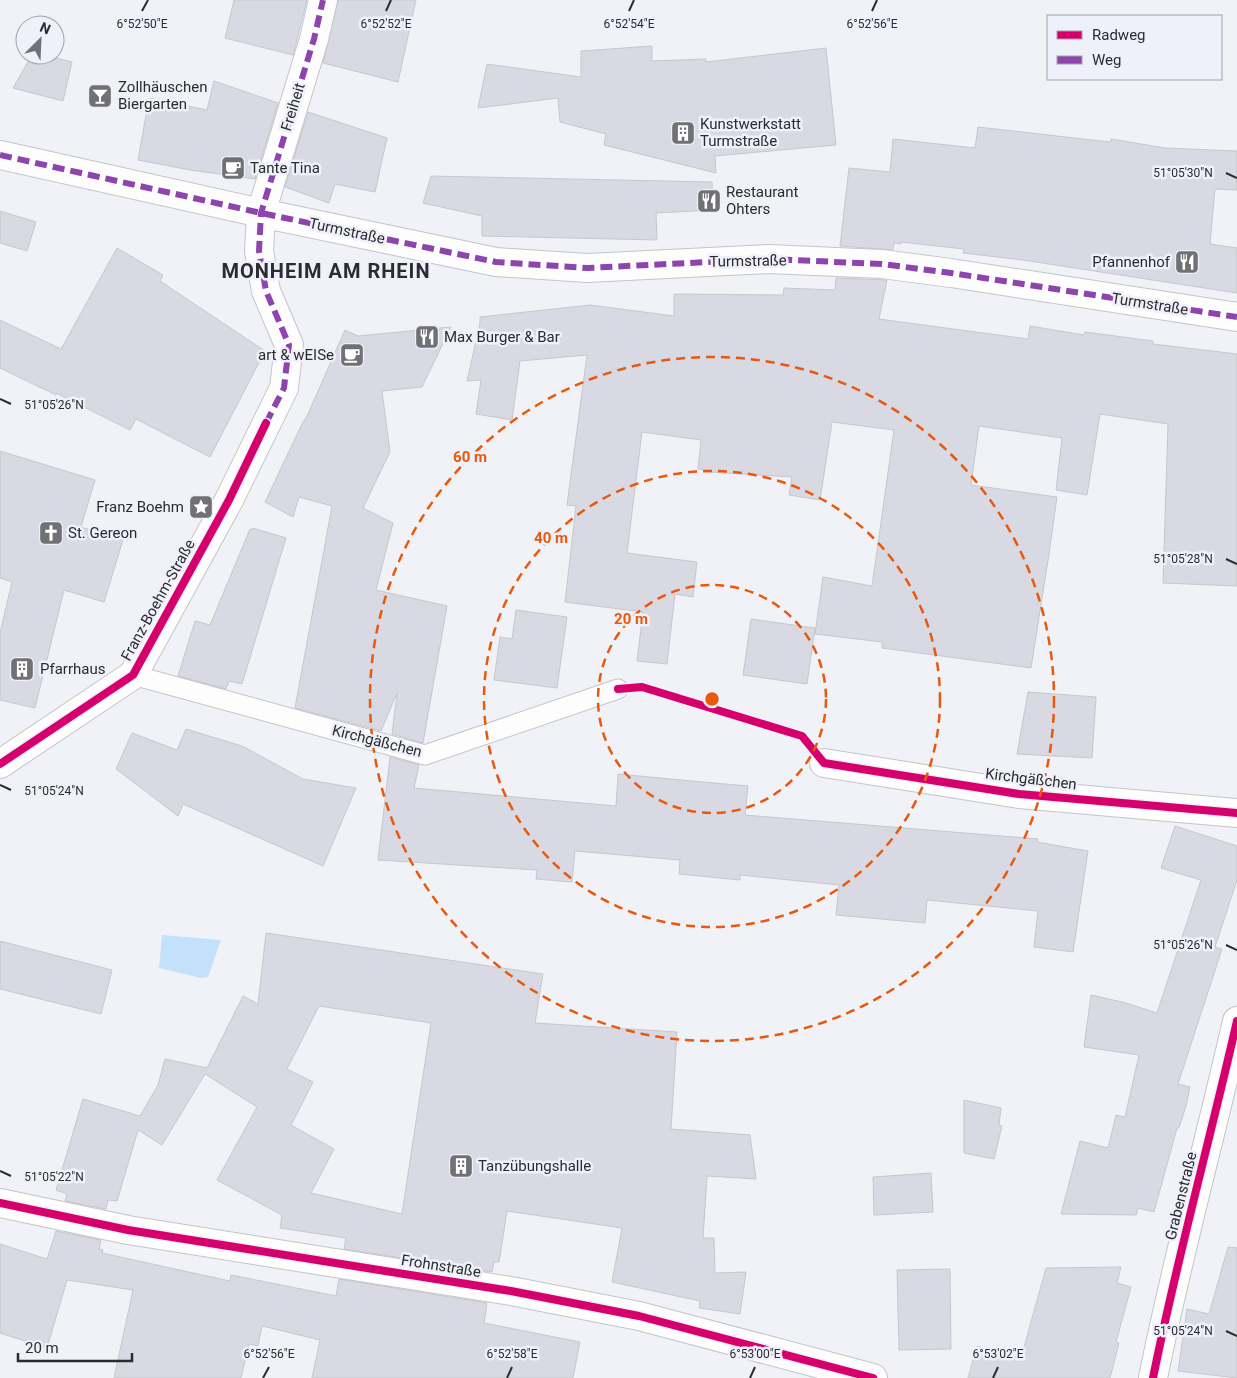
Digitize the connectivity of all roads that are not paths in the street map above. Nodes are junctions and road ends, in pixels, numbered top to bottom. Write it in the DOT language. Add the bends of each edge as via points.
graph roads {
  1 [pos="323,0"];
  2 [pos="0,155"];
  3 [pos="261,213"];
  4 [pos="1237,317"];
  5 [pos="133,675"];
  6 [pos="618,689"];
  7 [pos="824,763"];
  8 [pos="0,764"];
  9 [pos="1237,813"];
  10 [pos="1237,1020"];
  11 [pos="0,1203"];
  12 [pos="873,1378"];
  13 [pos="1153,1378"];
  1 -- 3 [label="street, Freiheit"];
  2 -- 3 [label="street, Turmstraße"];
  3 -- 4 [label="street, Turmstraße" via="496,262 588,268 770,259 882,264"];
  3 -- 5 [label="street, Franz-Boehm-Straße" via="259,251 266,291 289,345 284,388 229,500"];
  5 -- 6 [label="lane, Kirchgäßchen" via="425,755"];
  5 -- 8 [label="street, Franz-Boehm-Straße"];
  7 -- 9 [label="street, Kirchgäßchen" via="1020,794"];
  10 -- 13 [label="street, Grabenstraße" via="1164,1320"];
  11 -- 12 [label="street, Frohnstraße" via="128,1230 511,1291 640,1316"];
}
